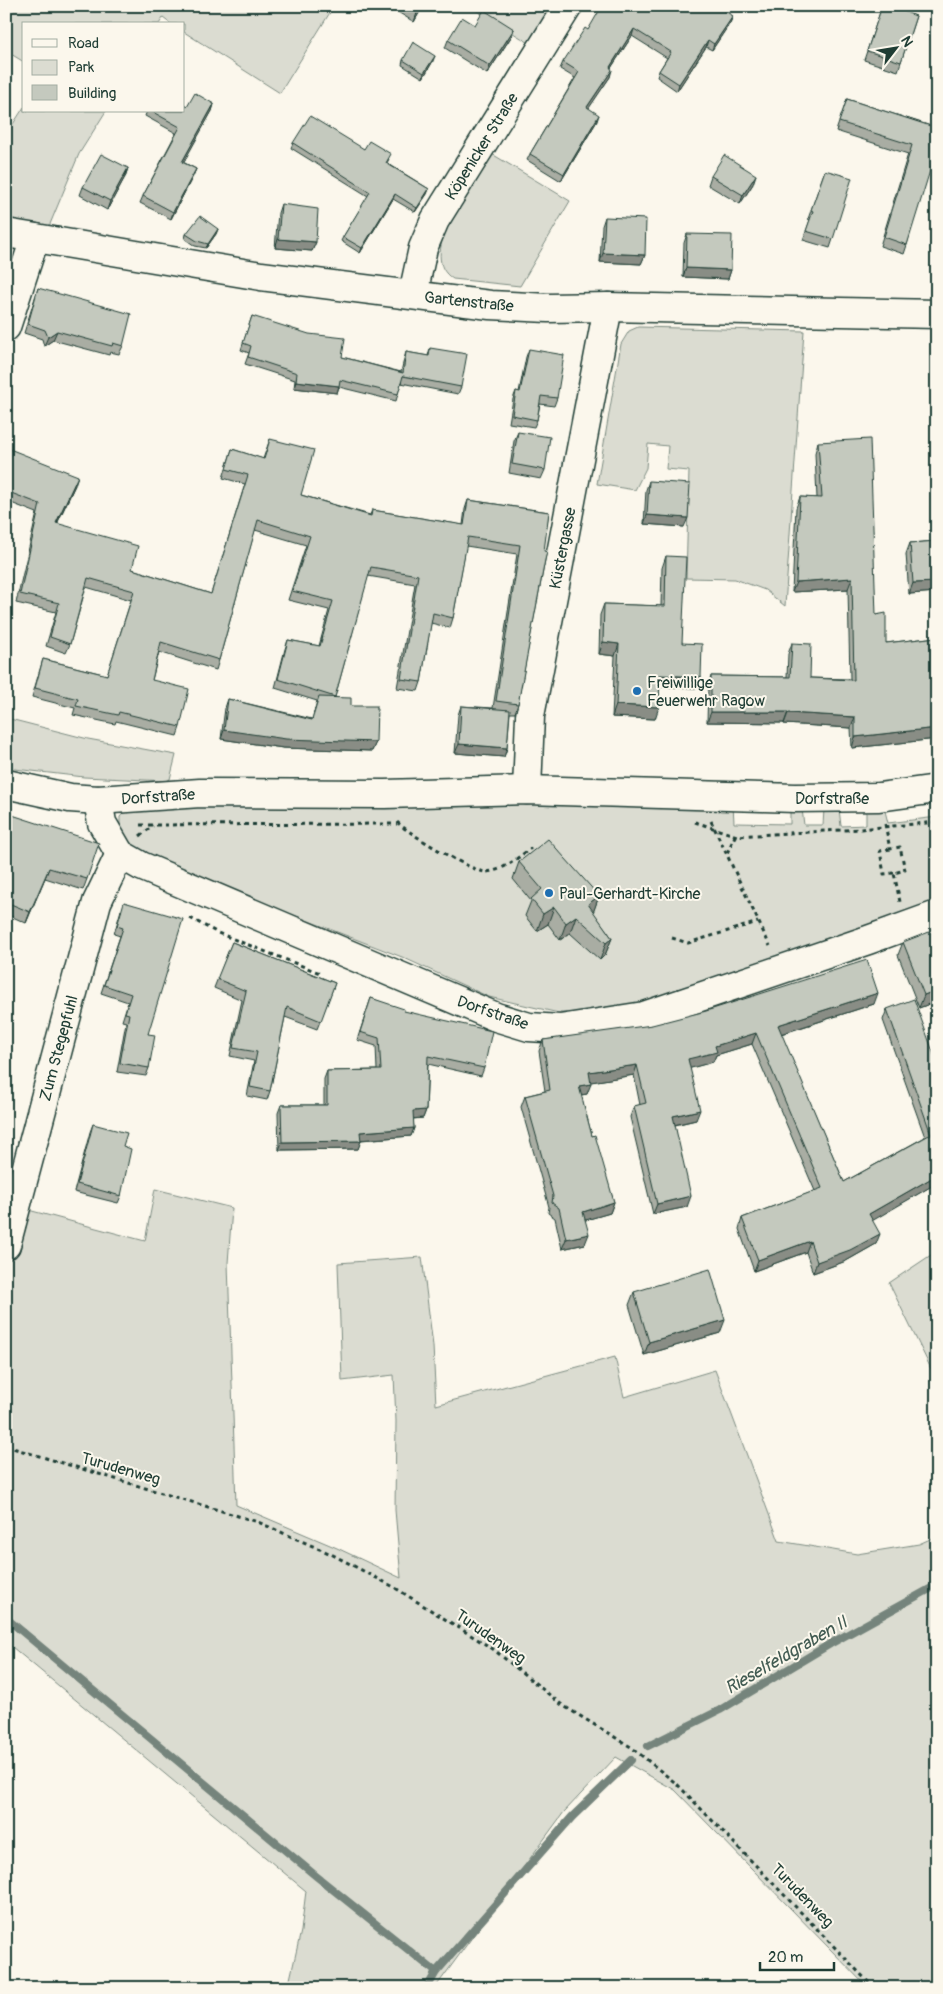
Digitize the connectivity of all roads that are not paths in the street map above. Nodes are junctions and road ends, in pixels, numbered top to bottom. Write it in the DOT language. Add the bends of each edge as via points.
graph roads {
  1 [pos="568,6"];
  2 [pos="6,233"];
  3 [pos="35,238"];
  4 [pos="413,294"];
  5 [pos="608,307"];
  6 [pos="937,314"];
  7 [pos="6,328"];
  8 [pos="6,784"];
  9 [pos="937,789"];
  10 [pos="527,790"];
  11 [pos="100,811"];
  12 [pos="120,854"];
  13 [pos="937,915"];
  14 [pos="6,1245"];
  1 -- 4 [label="street, Köpenicker Straße" via="435,220 423,248"];
  2 -- 3 [label="street, Gartenstraße"];
  3 -- 4 [label="street, Gartenstraße" via="260,276"];
  3 -- 7 [label="street"];
  4 -- 5 [label="street, Gartenstraße" via="490,305"];
  5 -- 6 [label="street, Gartenstraße"];
  5 -- 10 [label="street, Küstergasse" via="530,716"];
  8 -- 11 [label="street, Dorfstraße" via="70,798"];
  9 -- 10 [label="street, Dorfstraße" via="879,797 795,798"];
  10 -- 11 [label="street, Dorfstraße" via="385,794 200,793"];
  11 -- 12 [label="street, Dorfstraße"];
  12 -- 13 [label="street, Dorfstraße" via="141,866 496,1017 529,1027 560,1029 644,1016"];
  12 -- 14 [label="street, Zum Stegepfuhl" via="97,902"];
}
